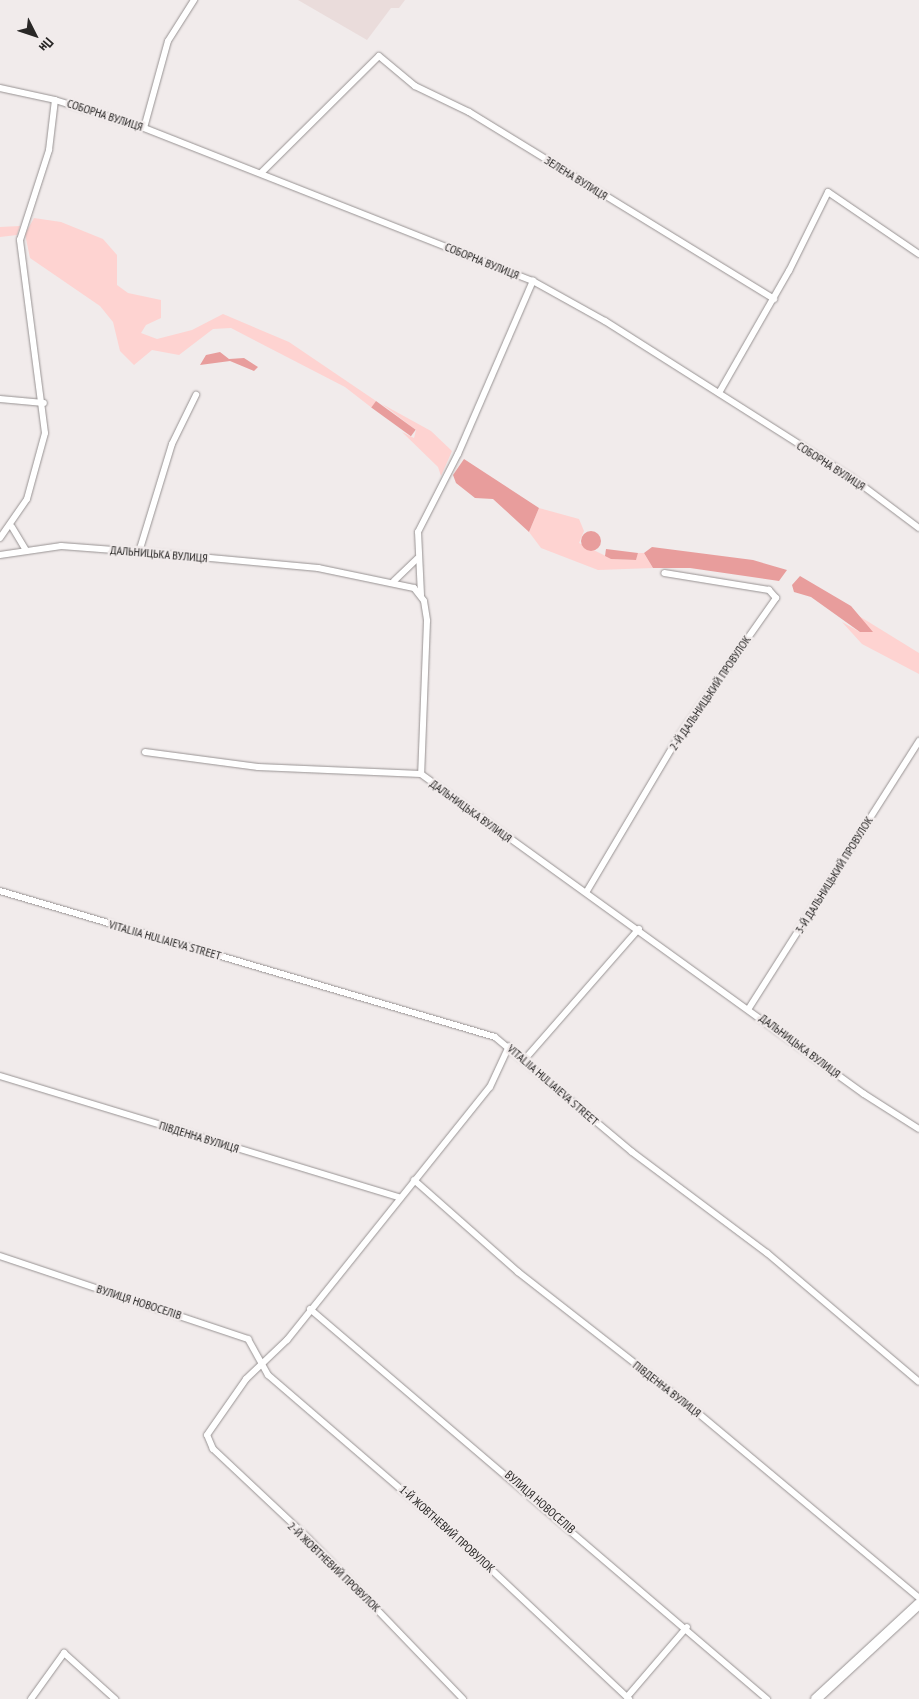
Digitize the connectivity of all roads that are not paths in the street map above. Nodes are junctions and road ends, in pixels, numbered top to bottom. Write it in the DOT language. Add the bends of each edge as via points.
graph roads {
  1 [pos="194,0"];
  2 [pos="0,88"];
  3 [pos="56,100"];
  4 [pos="144,128"];
  5 [pos="261,173"];
  6 [pos="919,254"];
  7 [pos="533,281"];
  8 [pos="774,299"];
  9 [pos="718,393"];
  10 [pos="196,395"];
  11 [pos="0,399"];
  12 [pos="44,403"];
  13 [pos="12,527"];
  14 [pos="919,528"];
  15 [pos="0,538"];
  16 [pos="26,550"];
  17 [pos="139,552"];
  18 [pos="0,555"];
  19 [pos="418,558"];
  20 [pos="664,573"];
  21 [pos="394,581"];
  22 [pos="421,595"];
  23 [pos="919,741"];
  24 [pos="146,752"];
  25 [pos="421,774"];
  26 [pos="587,890"];
  27 [pos="0,891"];
  28 [pos="639,929"];
  29 [pos="749,1008"];
  30 [pos="509,1046"];
  31 [pos="525,1059"];
  32 [pos="0,1076"];
  33 [pos="919,1129"];
  34 [pos="414,1180"];
  35 [pos="399,1197"];
  36 [pos="0,1256"];
  37 [pos="310,1309"];
  38 [pos="263,1365"];
  39 [pos="919,1382"];
  40 [pos="919,1598"];
  41 [pos="919,1604"];
  42 [pos="687,1626"];
  43 [pos="628,1698"];
  44 [pos="31,1699"];
  45 [pos="115,1699"];
  46 [pos="463,1699"];
  47 [pos="767,1699"];
  48 [pos="816,1699"];
  1 -- 4 [label="street" via="168,41"];
  2 -- 3 [label="street, СОБОРНА ВУЛИЦЯ"];
  3 -- 4 [label="street, СОБОРНА ВУЛИЦЯ"];
  3 -- 12 [label="street" via="49,150 21,236"];
  4 -- 5 [label="street, СОБОРНА ВУЛИЦЯ"];
  5 -- 7 [label="street, СОБОРНА ВУЛИЦЯ"];
  5 -- 8 [label="street, ЗЕЛЕНА ВУЛИЦЯ" via="379,56 416,86 469,112"];
  6 -- 8 [label="street" via="828,192"];
  7 -- 9 [label="street, СОБОРНА ВУЛИЦЯ"];
  7 -- 19 [label="street" via="458,454 418,532"];
  8 -- 9 [label="street"];
  9 -- 14 [label="street, СОБОРНА ВУЛИЦЯ" via="851,477"];
  10 -- 17 [label="street" via="172,444"];
  11 -- 12 [label="street"];
  12 -- 13 [label="street" via="42,455 27,499"];
  13 -- 15 [label="street"];
  13 -- 16 [label="street"];
  16 -- 17 [label="street, ДАЛЬНИЦЬКА ВУЛИЦЯ" via="60,546"];
  16 -- 18 [label="street, ДАЛЬНИЦЬКА ВУЛИЦЯ"];
  17 -- 21 [label="street, ДАЛЬНИЦЬКА ВУЛИЦЯ" via="318,568"];
  19 -- 21 [label="street"];
  19 -- 22 [label="street"];
  20 -- 26 [label="street, 2-Й ДАЛЬНИЦЬКИЙ ПРОВУЛОК" via="769,590 776,598 679,736"];
  21 -- 22 [label="street, ДАЛЬНИЦЬКА ВУЛИЦЯ" via="410,585"];
  22 -- 25 [label="street, ДАЛЬНИЦЬКА ВУЛИЦЯ" via="427,621"];
  23 -- 29 [label="street, 3-Й ДАЛЬНИЦЬКИЙ ПРОВУЛОК"];
  24 -- 25 [label="street" via="267,768"];
  25 -- 26 [label="street, ДАЛЬНИЦЬКА ВУЛИЦЯ"];
  26 -- 28 [label="street, ДАЛЬНИЦЬКА ВУЛИЦЯ"];
  27 -- 30 [label="street, VITALIIA HULIAIEVA STREET" via="496,1037"];
  28 -- 29 [label="street, ДАЛЬНИЦЬКА ВУЛИЦЯ"];
  28 -- 31 [label="street"];
  29 -- 33 [label="street, ДАЛЬНИЦЬКА ВУЛИЦЯ"];
  30 -- 31 [label="street, VITALIIA HULIAIEVA STREET"];
  30 -- 34 [label="street" via="490,1087"];
  31 -- 39 [label="street, VITALIIA HULIAIEVA STREET" via="632,1152 767,1253"];
  32 -- 35 [label="street, ПІВДЕННА ВУЛИЦЯ"];
  34 -- 35 [label="street"];
  34 -- 40 [label="street, ПІВДЕННА ВУЛИЦЯ" via="518,1272 692,1408"];
  35 -- 37 [label="street"];
  36 -- 38 [label="street, ВУЛИЦЯ НОВОСЕЛІВ" via="240,1334 256,1348"];
  37 -- 38 [label="street"];
  37 -- 42 [label="street, ВУЛИЦЯ НОВОСЕЛІВ"];
  38 -- 43 [label="street, 1-Й ЖОВТНЕВИЙ ПРОВУЛОК" via="268,1375 421,1505"];
  38 -- 46 [label="street, 2-Й ЖОВТНЕВИЙ ПРОВУЛОК" via="246,1379 207,1435 213,1449 309,1539"];
  41 -- 48 [label="highway"];
  42 -- 43 [label="street"];
  42 -- 47 [label="street, ВУЛИЦЯ НОВОСЕЛІВ"];
  44 -- 45 [label="street" via="64,1653"];
}
